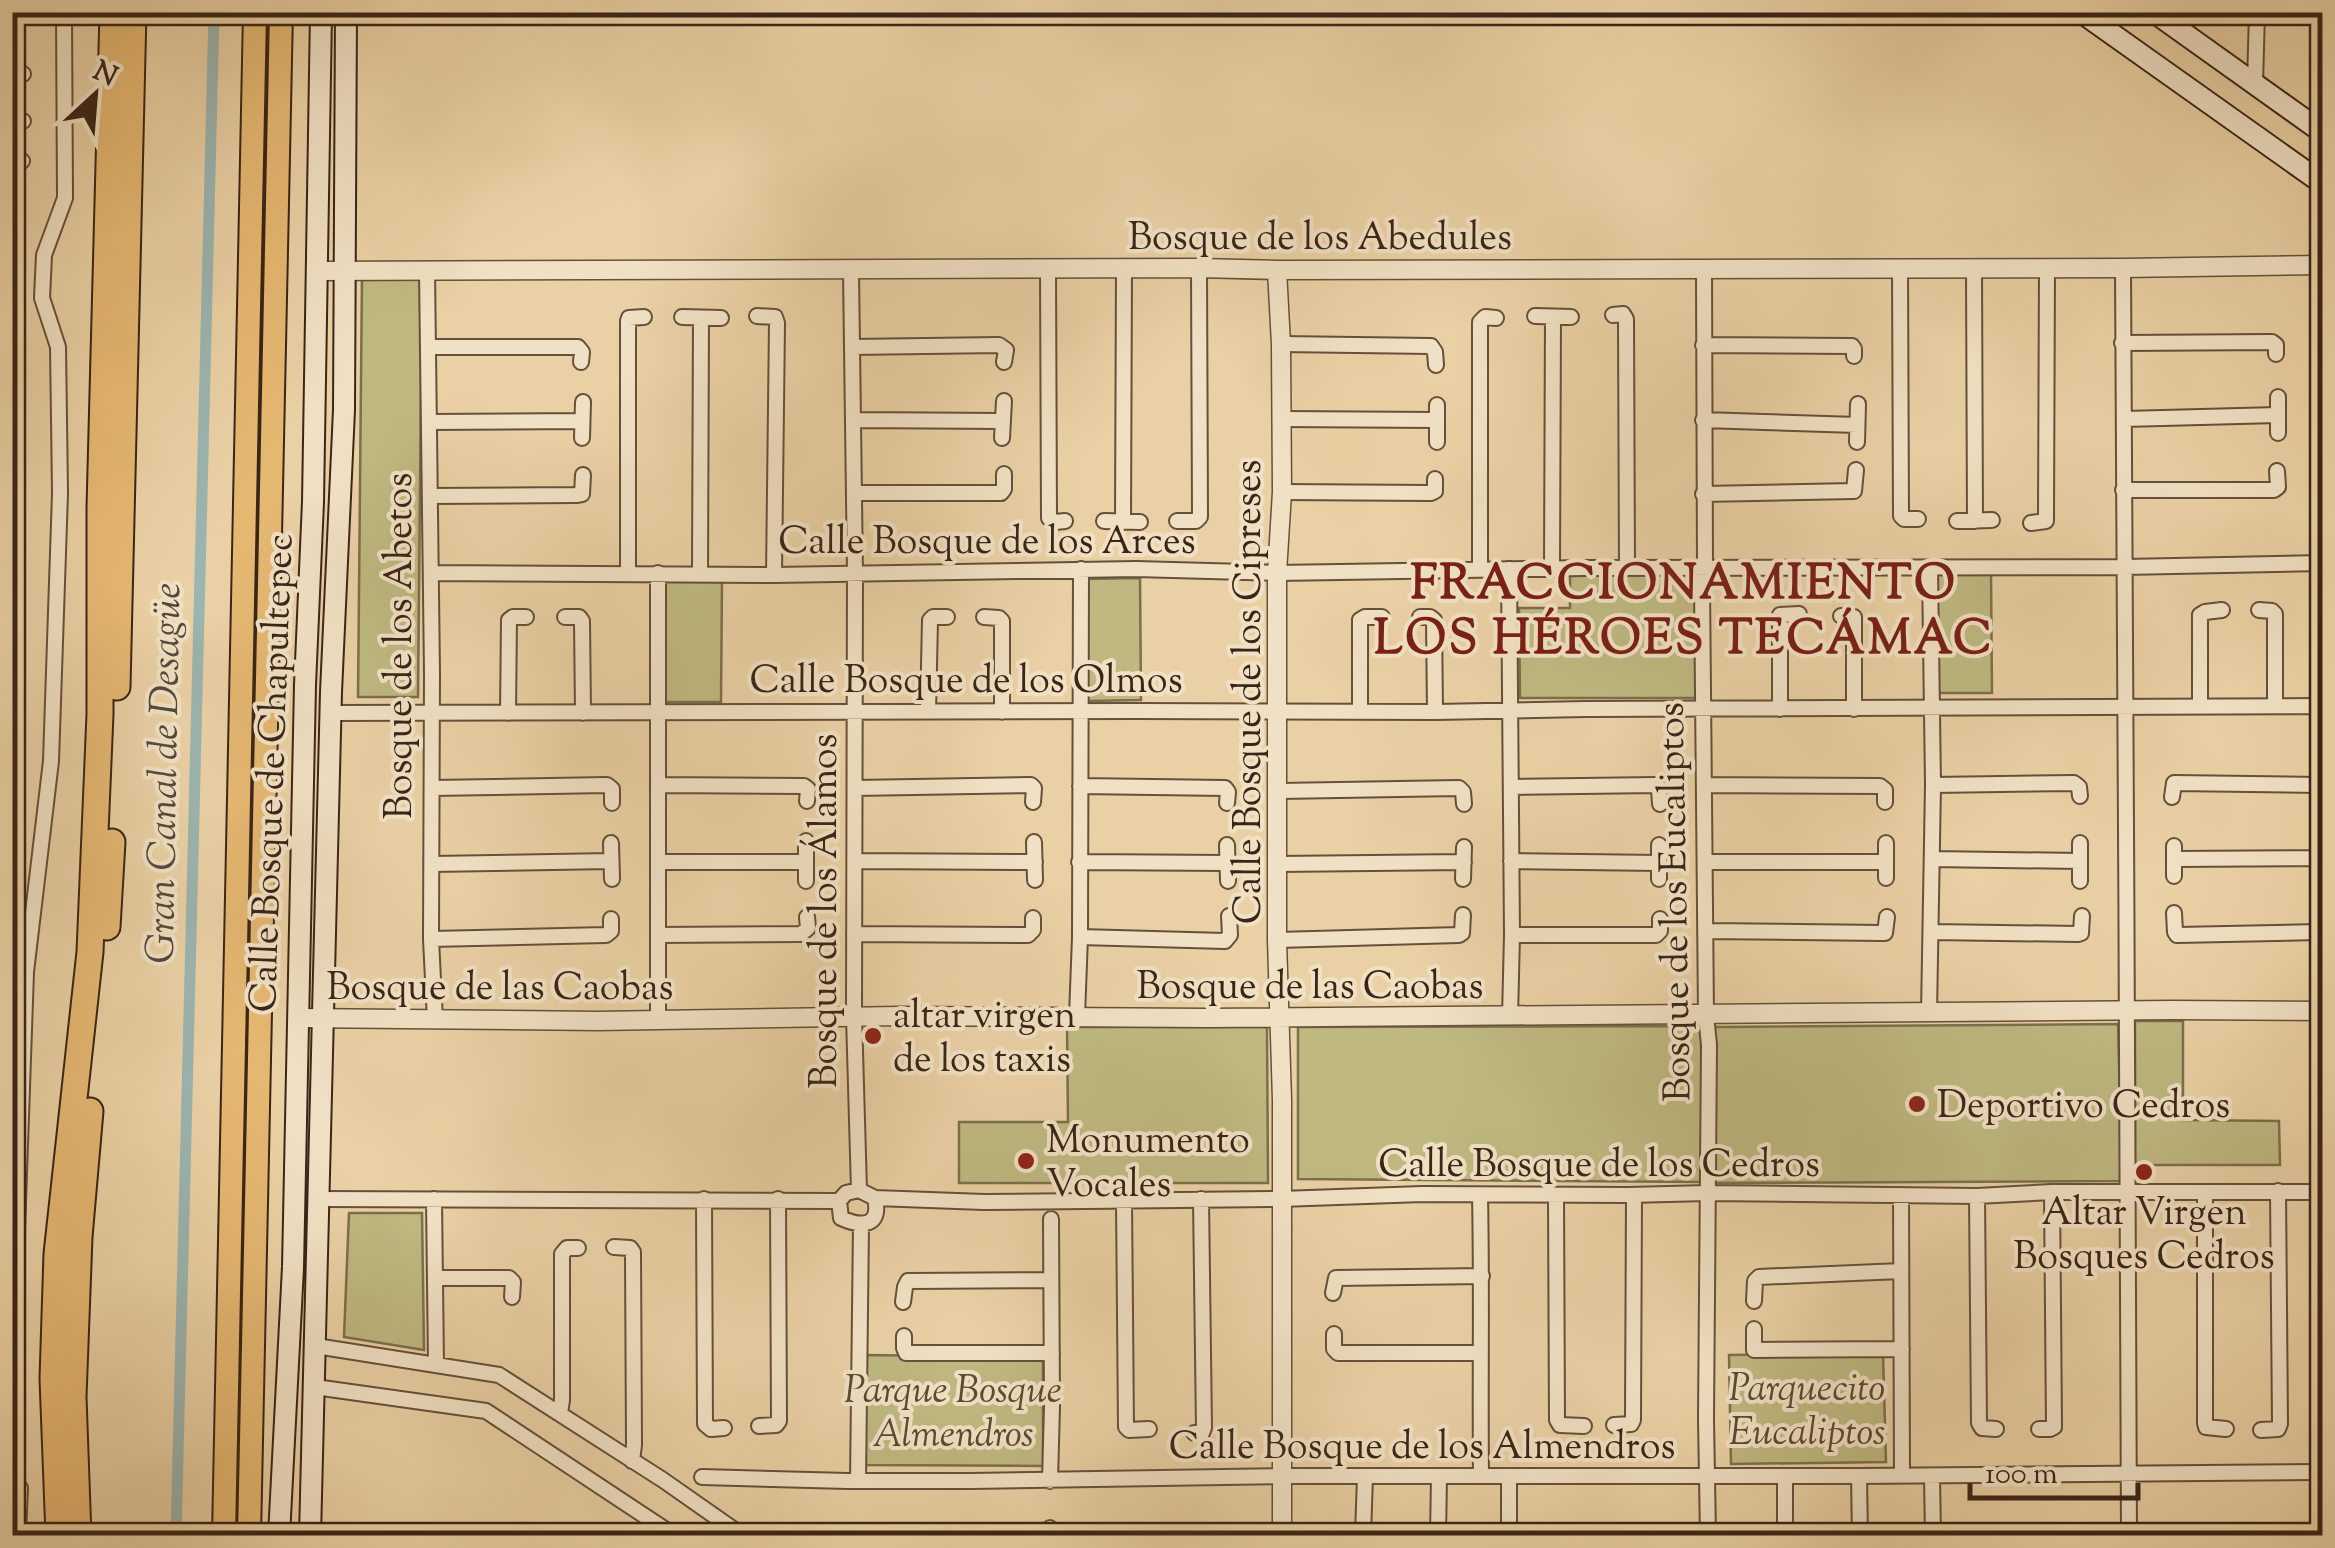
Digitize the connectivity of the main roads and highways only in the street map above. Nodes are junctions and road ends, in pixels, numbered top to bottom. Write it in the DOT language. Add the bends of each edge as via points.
graph roads {
  1 [pos="113,12"];
  2 [pos="133,12"];
  3 [pos="255,12"];
  4 [pos="281,12"];
  5 [pos="321,12"];
  6 [pos="346,12"];
  7 [pos="2081,12"];
  8 [pos="2154,12"];
  9 [pos="2322,132"];
  10 [pos="2322,184"];
  11 [pos="60,1536"];
  12 [pos="78,1536"];
  13 [pos="224,1536"];
  14 [pos="249,1536"];
  15 [pos="279,1536"];
  16 [pos="310,1536"];
  1 -- 11 [label="highway" via="90,952 56,1272"];
  2 -- 12 [label="highway" via="110,892 78,1238 72,1398"];
  3 -- 13 [label="highway"];
  4 -- 14 [label="highway"];
  5 -- 15 [label="main road, Calle Bosque de Chapultepec" via="293,1267"];
  6 -- 16 [label="main road, Calle Bosque de Chapultepec" via="344,410"];
  7 -- 10 [label="main road"];
  8 -- 9 [label="main road"];
}
